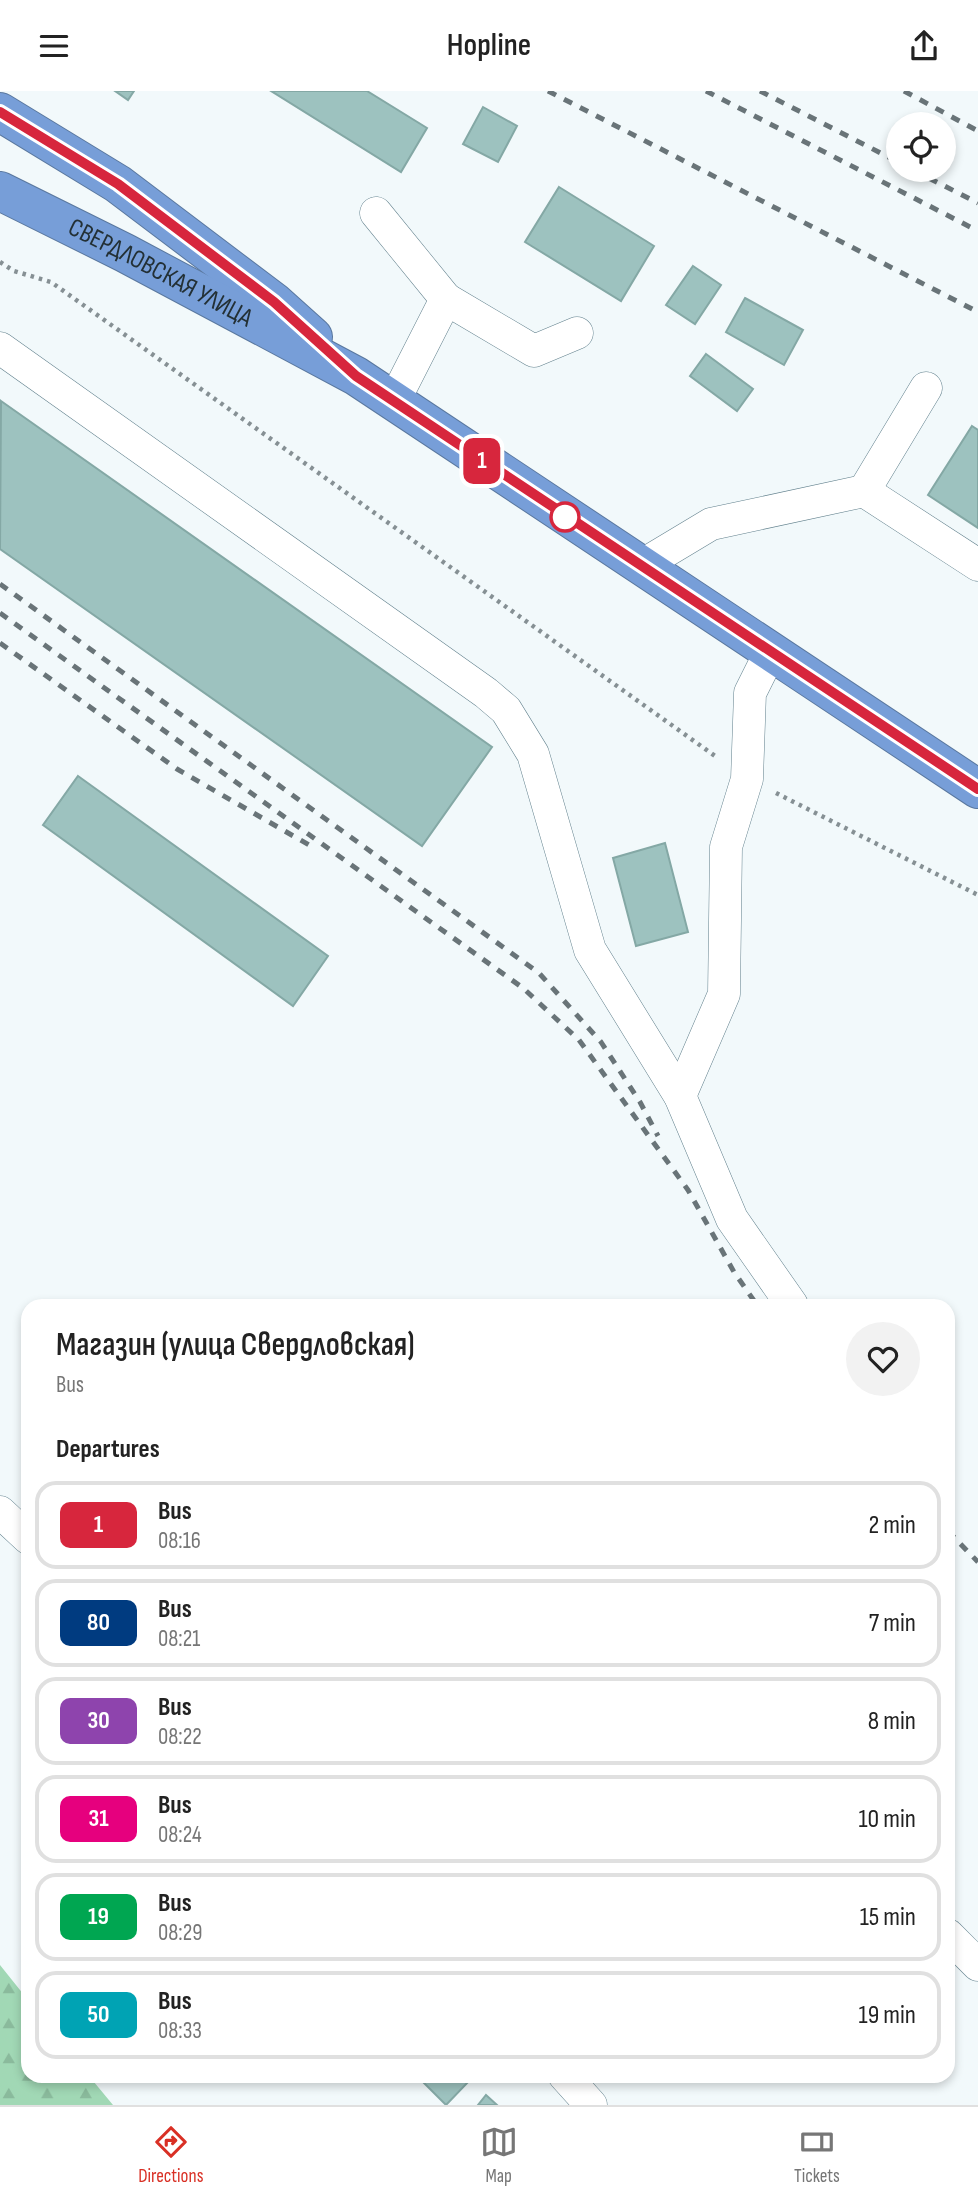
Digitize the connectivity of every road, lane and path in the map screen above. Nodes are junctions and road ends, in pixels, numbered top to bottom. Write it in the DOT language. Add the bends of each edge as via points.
graph roads {
  1 [pos="0,113"];
  2 [pos="0,191"];
  3 [pos="376,213"];
  4 [pos="0,262"];
  5 [pos="446,299"];
  6 [pos="577,333"];
  7 [pos="0,348"];
  8 [pos="356,376"];
  9 [pos="926,388"];
  10 [pos="394,401"];
  11 [pos="864,491"];
  12 [pos="978,565"];
  13 [pos="641,566"];
  14 [pos="770,653"];
  15 [pos="747,779"];
  16 [pos="978,789"];
  17 [pos="978,895"];
  18 [pos="680,1095"];
  19 [pos="788,1299"];
  20 [pos="0,1512"];
  21 [pos="21,1532"];
  22 [pos="955,1942"];
  23 [pos="978,1965"];
  24 [pos="571,2083"];
  25 [pos="591,2105"];
  1 -- 8 [label="highway, СВЕРДЛОВСКАЯ УЛИЦА" via="118,184 274,302"];
  2 -- 8 [label="highway, СВЕРДЛОВСКАЯ УЛИЦА"];
  3 -- 5 [label="street"];
  4 -- 15 [label="path" via="51,282"];
  5 -- 6 [label="street" via="534,351"];
  5 -- 10 [label="street"];
  7 -- 18 [label="street" via="506,710 533,754 590,950"];
  8 -- 10 [label="highway, СВЕРДЛОВСКАЯ УЛИЦА"];
  9 -- 11 [label="street"];
  10 -- 13 [label="highway, СВЕРДЛОВСКАЯ УЛИЦА"];
  11 -- 12 [label="street"];
  11 -- 13 [label="street" via="711,524"];
  13 -- 14 [label="highway, СВЕРДЛОВСКАЯ УЛИЦА"];
  14 -- 15 [label="street" via="750,693"];
  14 -- 16 [label="highway, СВЕРДЛОВСКАЯ УЛИЦА"];
  15 -- 17 [label="path"];
  15 -- 18 [label="street" via="726,847 724,994"];
  18 -- 19 [label="street" via="732,1219"];
  20 -- 21 [label="street"];
  22 -- 23 [label="street"];
  24 -- 25 [label="street"];
}
